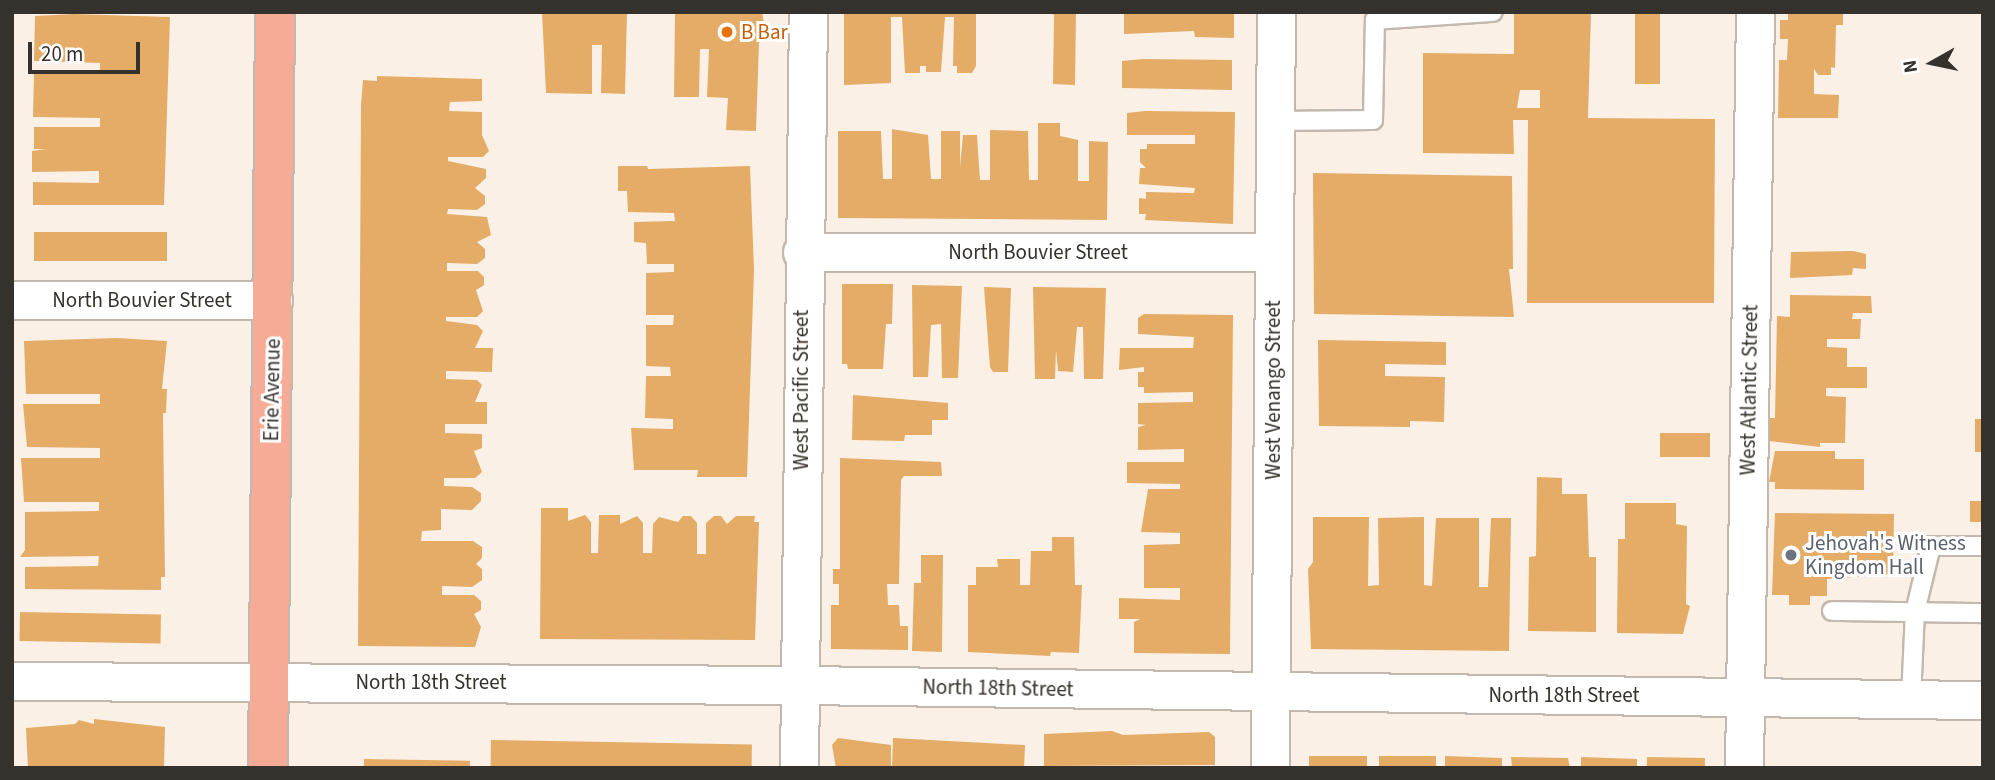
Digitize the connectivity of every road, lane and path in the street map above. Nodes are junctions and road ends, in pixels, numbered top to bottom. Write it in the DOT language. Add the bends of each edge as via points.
graph roads {
  1 [pos="275,12"];
  2 [pos="808,12"];
  3 [pos="1276,12"];
  4 [pos="1493,12"];
  5 [pos="1755,12"];
  6 [pos="1275,121"];
  7 [pos="802,252"];
  8 [pos="1274,252"];
  9 [pos="12,300"];
  10 [pos="273,300"];
  11 [pos="1983,546"];
  12 [pos="1832,611"];
  13 [pos="1915,612"];
  14 [pos="1983,613"];
  15 [pos="12,681"];
  16 [pos="269,681"];
  17 [pos="799,685"];
  18 [pos="1271,693"];
  19 [pos="1745,696"];
  20 [pos="1911,699"];
  21 [pos="1983,700"];
  22 [pos="268,768"];
  23 [pos="799,768"];
  24 [pos="1270,768"];
  25 [pos="1744,768"];
  1 -- 10 [label="main road, Erie Avenue"];
  2 -- 7 [label="street, West Pacific Street"];
  3 -- 6 [label="street, West Venango Street"];
  4 -- 6 [label="lane" via="1375,20 1373,120"];
  5 -- 19 [label="street, West Atlantic Street"];
  6 -- 8 [label="street, West Venango Street"];
  7 -- 8 [label="street, North Bouvier Street"];
  7 -- 17 [label="street, West Pacific Street"];
  8 -- 18 [label="street, West Venango Street"];
  9 -- 10 [label="street, North Bouvier Street"];
  10 -- 16 [label="main road, Erie Avenue"];
  11 -- 13 [label="lane" via="1931,546"];
  12 -- 13 [label="lane"];
  13 -- 14 [label="lane"];
  13 -- 20 [label="lane"];
  15 -- 16 [label="street, North 18th Street"];
  16 -- 17 [label="street, North 18th Street"];
  16 -- 22 [label="main road, Erie Avenue"];
  17 -- 18 [label="street, North 18th Street"];
  17 -- 23 [label="street, West Pacific Street"];
  18 -- 19 [label="street, North 18th Street"];
  18 -- 24 [label="street, West Venango Street"];
  19 -- 20 [label="street, North 18th Street"];
  19 -- 25 [label="street, West Atlantic Street"];
  20 -- 21 [label="street, North 18th Street"];
}
